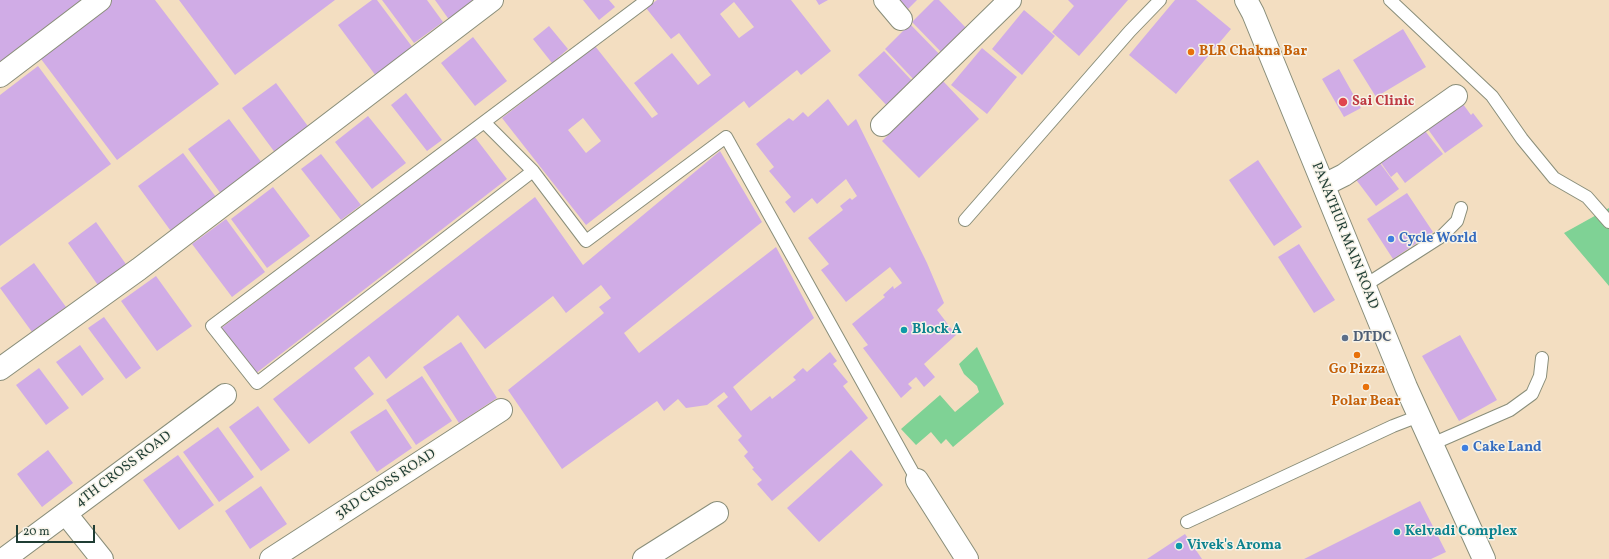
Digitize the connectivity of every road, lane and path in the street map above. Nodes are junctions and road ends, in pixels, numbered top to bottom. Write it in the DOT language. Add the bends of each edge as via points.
graph roads {
  1 [pos="100,0"];
  2 [pos="492,0"];
  3 [pos="647,0"];
  4 [pos="884,0"];
  5 [pos="1010,0"];
  6 [pos="1160,0"];
  7 [pos="1246,0"];
  8 [pos="1390,0"];
  9 [pos="900,20"];
  10 [pos="0,76"];
  11 [pos="1456,96"];
  12 [pos="485,123"];
  13 [pos="882,125"];
  14 [pos="533,171"];
  15 [pos="1324,184"];
  16 [pos="1461,208"];
  17 [pos="965,220"];
  18 [pos="1609,222"];
  19 [pos="1364,286"];
  20 [pos="1542,358"];
  21 [pos="0,369"];
  22 [pos="225,395"];
  23 [pos="501,410"];
  24 [pos="1419,416"];
  25 [pos="1432,444"];
  26 [pos="917,480"];
  27 [pos="717,513"];
  28 [pos="66,514"];
  29 [pos="1187,522"];
  30 [pos="4,559"];
  31 [pos="102,559"];
  32 [pos="271,559"];
  33 [pos="644,559"];
  34 [pos="967,559"];
  35 [pos="1484,559"];
  1 -- 10 [label="street"];
  2 -- 21 [label="street" via="139,269"];
  3 -- 12 [label="lane"];
  4 -- 9 [label="street"];
  5 -- 13 [label="street"];
  6 -- 17 [label="lane"];
  7 -- 15 [label="street, PANATHUR MAIN ROAD"];
  8 -- 18 [label="lane" via="1492,96 1522,139 1554,178 1587,197"];
  11 -- 15 [label="street" via="1344,175"];
  12 -- 14 [label="lane"];
  12 -- 14 [label="lane" via="212,326 257,383"];
  14 -- 26 [label="lane" via="586,241 726,137"];
  15 -- 19 [label="street, PANATHUR MAIN ROAD"];
  16 -- 19 [label="lane" via="1457,221 1442,236"];
  19 -- 24 [label="street, PANATHUR MAIN ROAD"];
  20 -- 25 [label="lane" via="1540,376 1532,394 1510,410"];
  22 -- 28 [label="street, 4TH CROSS ROAD"];
  23 -- 32 [label="street, 3RD CROSS ROAD"];
  24 -- 25 [label="street, PANATHUR MAIN ROAD"];
  24 -- 29 [label="lane" via="1392,426"];
  25 -- 35 [label="street, PANATHUR MAIN ROAD"];
  26 -- 34 [label="street"];
  27 -- 33 [label="street"];
  28 -- 30 [label="street, 4TH CROSS ROAD"];
  28 -- 31 [label="street"];
}
